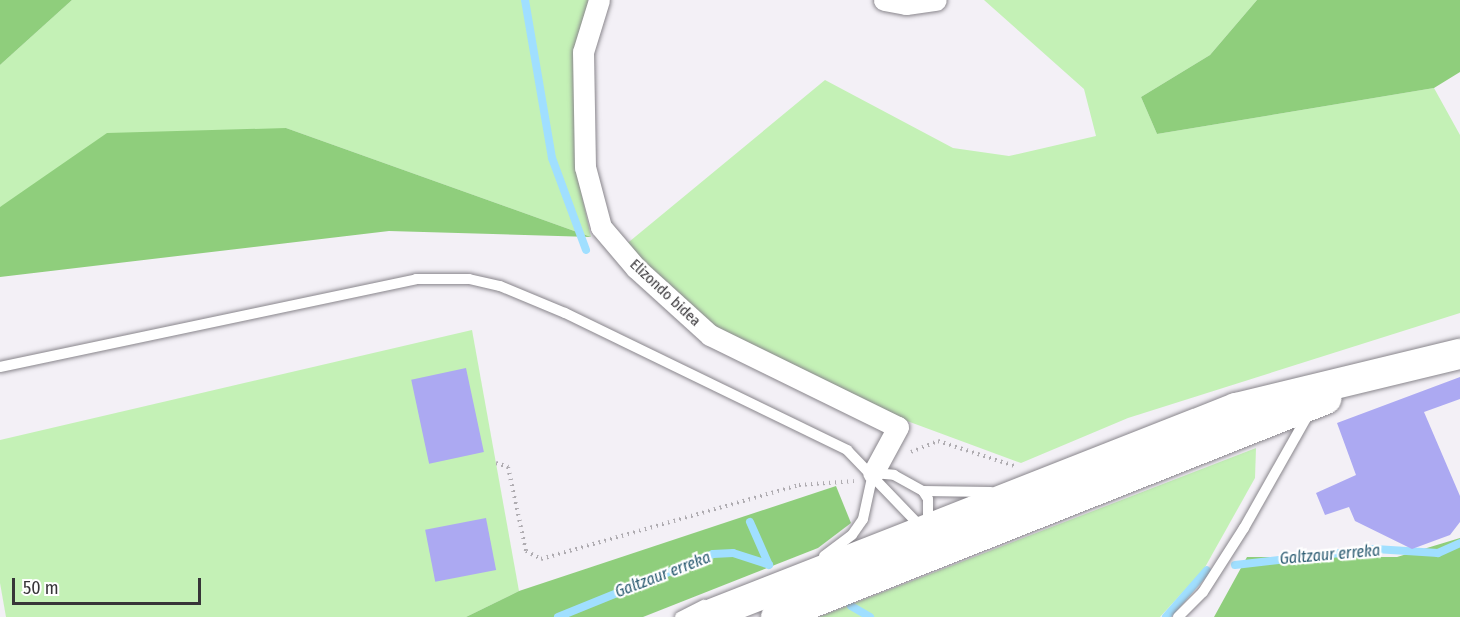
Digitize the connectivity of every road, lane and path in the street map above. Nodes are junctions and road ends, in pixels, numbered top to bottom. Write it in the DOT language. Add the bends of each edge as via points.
graph roads {
  1 [pos="599,0"];
  2 [pos="884,0"];
  3 [pos="936,0"];
  4 [pos="1460,354"];
  5 [pos="0,367"];
  6 [pos="1372,378"];
  7 [pos="1314,405"];
  8 [pos="496,463"];
  9 [pos="873,473"];
  10 [pos="849,483"];
  11 [pos="1039,485"];
  12 [pos="923,491"];
  13 [pos="927,540"];
  14 [pos="680,617"];
  15 [pos="704,617"];
  16 [pos="776,617"];
  17 [pos="1178,617"];
  1 -- 9 [label="street, Elizondo bidea" via="583,52 585,168 601,227 636,268 710,335 898,427"];
  2 -- 3 [label="street" via="906,4"];
  4 -- 6 [label="main road"];
  5 -- 9 [label="lane" via="416,279 470,279 500,286 590,324 847,450"];
  6 -- 7 [label="main road"];
  6 -- 11 [label="main road" via="1326,384 1236,408"];
  7 -- 16 [label="main road"];
  7 -- 17 [label="lane" via="1203,592"];
  8 -- 10 [label="path" via="508,467 526,551 541,559 799,485"];
  9 -- 12 [label="lane" via="894,475"];
  9 -- 13 [label="lane"];
  9 -- 14 [label="lane" via="862,519 830,553"];
  11 -- 12 [label="lane" via="962,494"];
  11 -- 13 [label="main road"];
  12 -- 13 [label="lane" via="930,519"];
  13 -- 15 [label="main road"];
}
